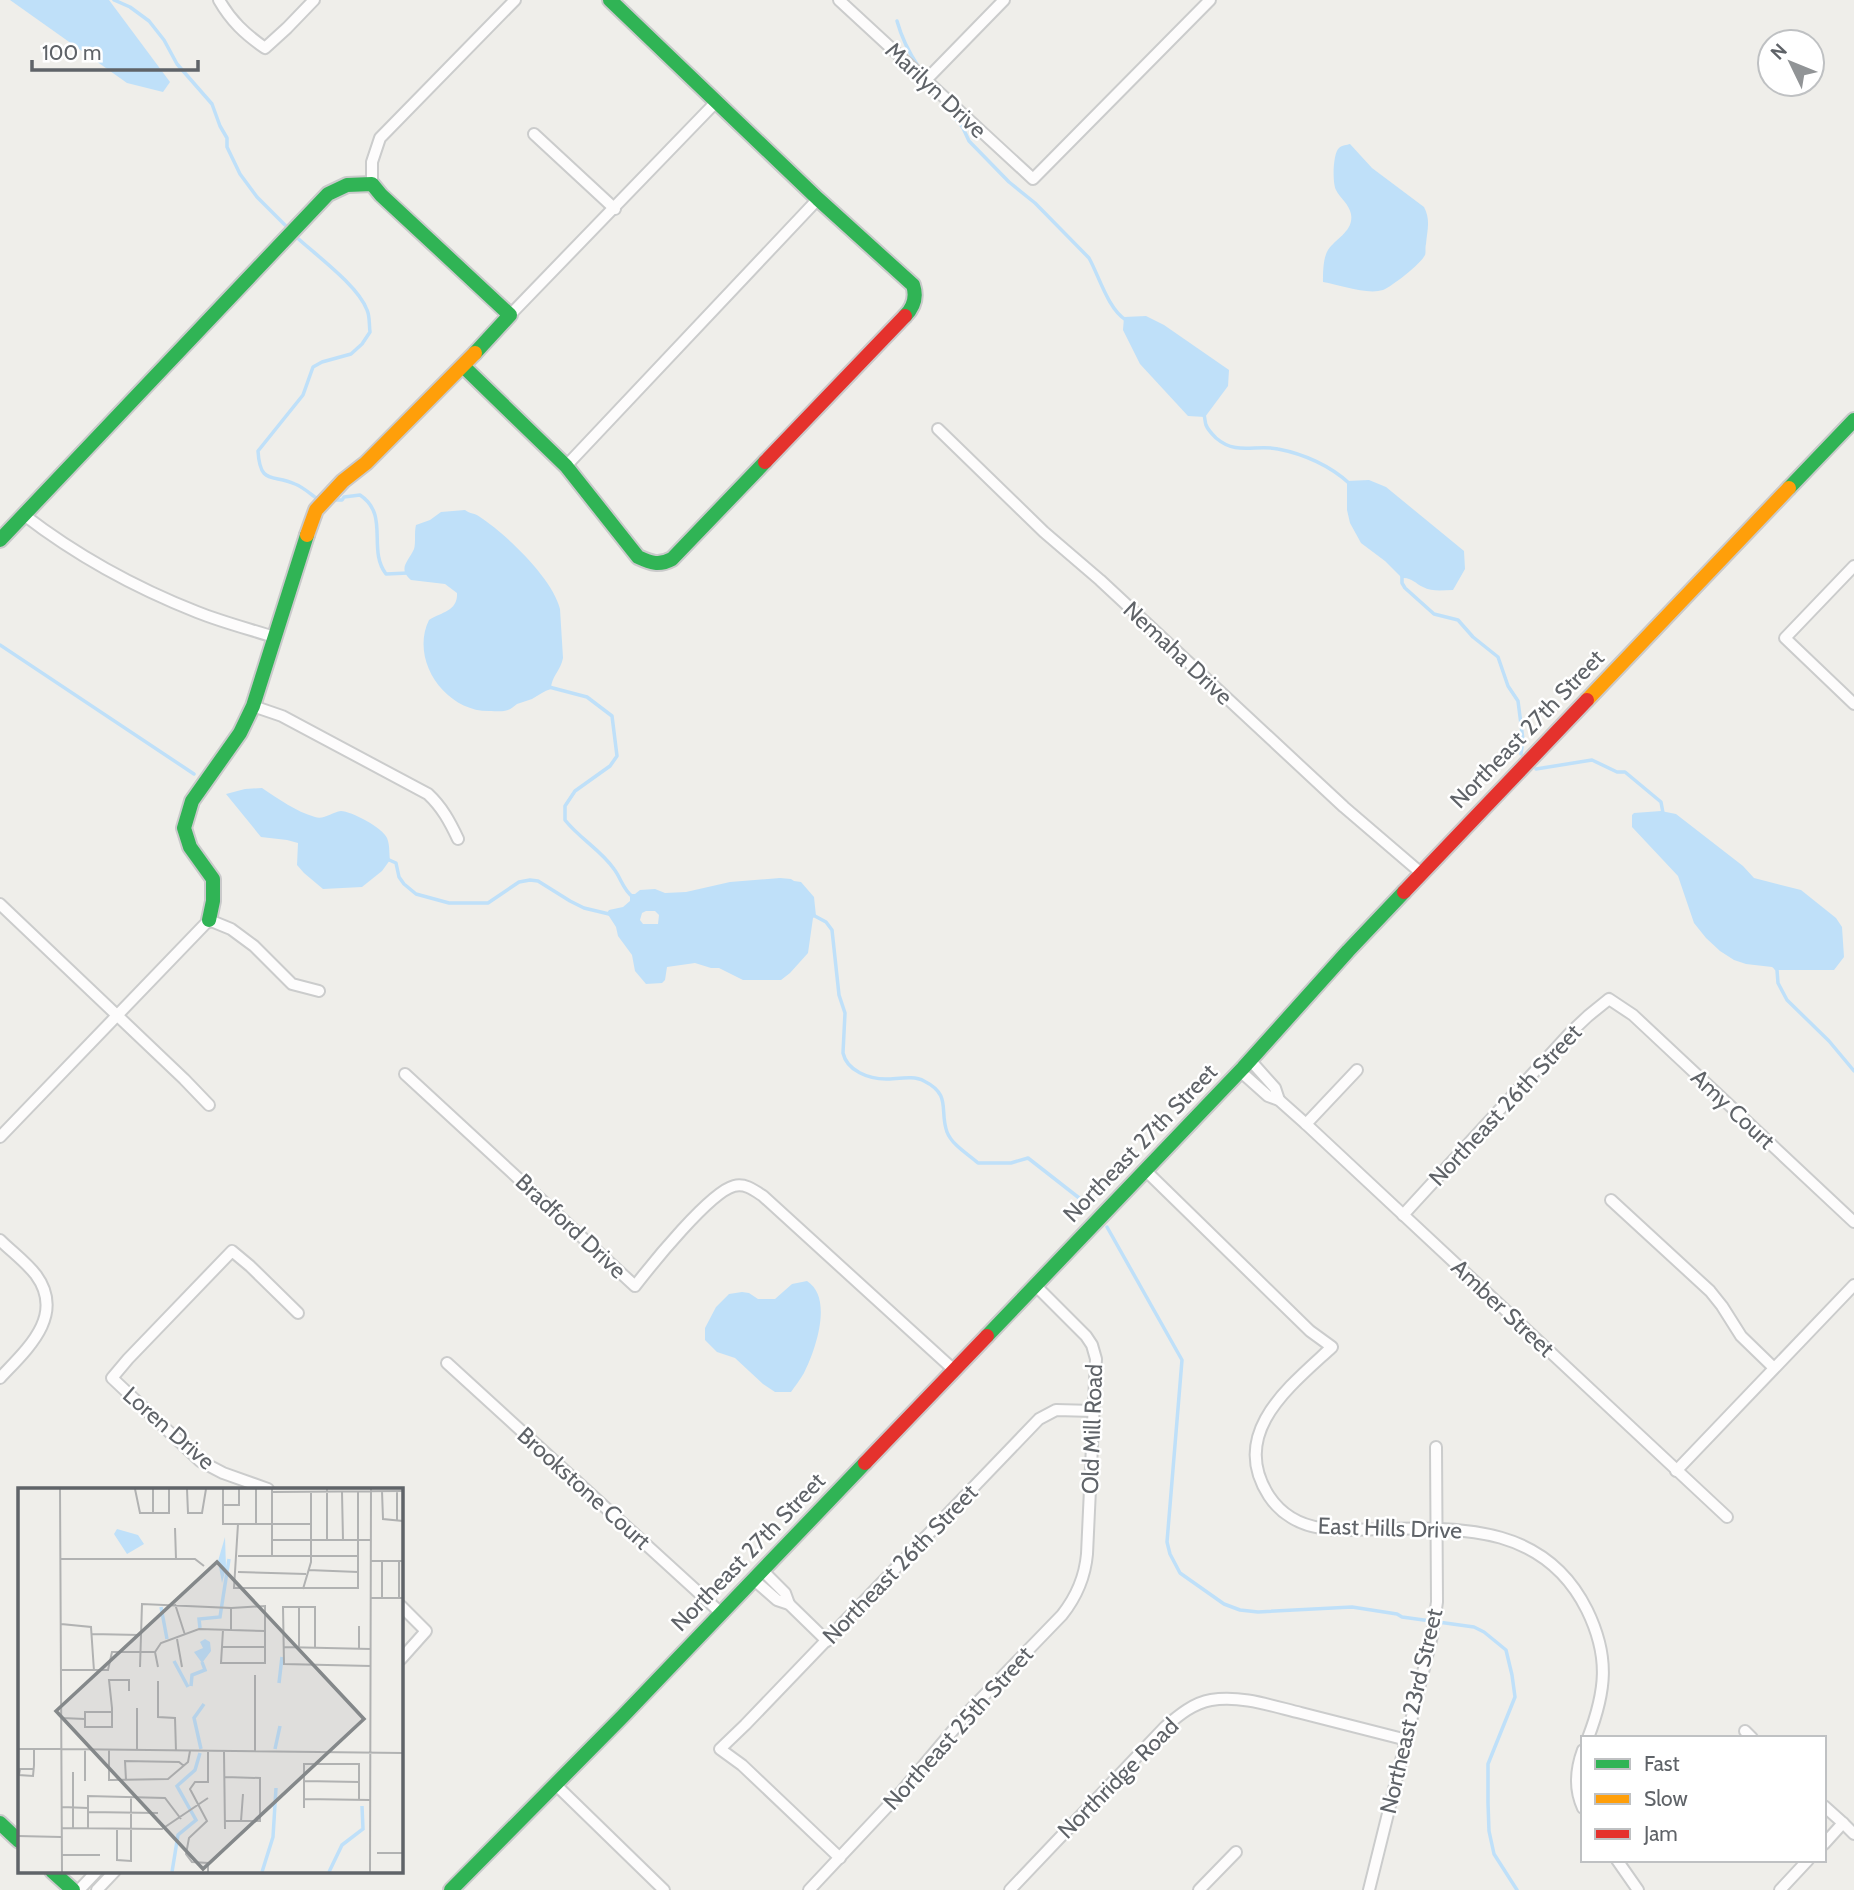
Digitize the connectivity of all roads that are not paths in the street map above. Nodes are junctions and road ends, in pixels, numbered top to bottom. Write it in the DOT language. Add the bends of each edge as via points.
graph roads {
  1 [pos="219,0"];
  2 [pos="314,0"];
  3 [pos="515,0"];
  4 [pos="610,0"];
  5 [pos="839,0"];
  6 [pos="1004,0"];
  7 [pos="1210,0"];
  8 [pos="926,80"];
  9 [pos="716,102"];
  10 [pos="534,134"];
  11 [pos="372,184"];
  12 [pos="818,198"];
  13 [pos="615,209"];
  14 [pos="510,315"];
  15 [pos="463,366"];
  16 [pos="1854,420"];
  17 [pos="938,429"];
  18 [pos="566,466"];
  19 [pos="24,515"];
  20 [pos="0,540"];
  21 [pos="1854,566"];
  22 [pos="274,636"];
  23 [pos="1854,704"];
  24 [pos="253,706"];
  25 [pos="458,839"];
  26 [pos="1421,873"];
  27 [pos="4,908"];
  28 [pos="209,920"];
  29 [pos="0,922"];
  30 [pos="319,990"];
  31 [pos="1609,999"];
  32 [pos="118,1015"];
  33 [pos="1245,1065"];
  34 [pos="1357,1070"];
  35 [pos="405,1074"];
  36 [pos="209,1105"];
  37 [pos="1306,1124"];
  38 [pos="0,1137"];
  39 [pos="1145,1170"];
  40 [pos="1611,1200"];
  41 [pos="1403,1215"];
  42 [pos="1854,1222"];
  43 [pos="0,1240"];
  44 [pos="1035,1285"];
  45 [pos="1854,1285"];
  46 [pos="298,1313"];
  47 [pos="447,1363"];
  48 [pos="1774,1368"];
  49 [pos="954,1370"];
  50 [pos="0,1378"];
  51 [pos="1094,1411"];
  52 [pos="1436,1447"];
  53 [pos="1676,1471"];
  54 [pos="265,1488"];
  55 [pos="1727,1517"];
  56 [pos="1437,1530"];
  57 [pos="1087,1554"];
  58 [pos="758,1575"];
  59 [pos="402,1607"];
  60 [pos="721,1613"];
  61 [pos="827,1641"];
  62 [pos="402,1658"];
  63 [pos="1589,1736"];
  64 [pos="1407,1740"];
  65 [pos="1581,1758"];
  66 [pos="555,1784"];
  67 [pos="1581,1803"];
  68 [pos="1826,1807"];
  69 [pos="0,1823"];
  70 [pos="1843,1824"];
  71 [pos="1854,1833"];
  72 [pos="18,1840"];
  73 [pos="1826,1841"];
  74 [pos="1236,1852"];
  75 [pos="840,1858"];
  76 [pos="1618,1862"];
  77 [pos="1806,1862"];
  78 [pos="53,1872"];
  79 [pos="96,1872"];
  80 [pos="114,1872"];
  81 [pos="73,1890"];
  82 [pos="79,1890"];
  83 [pos="97,1890"];
  84 [pos="451,1890"];
  85 [pos="664,1890"];
  86 [pos="809,1890"];
  87 [pos="1010,1890"];
  88 [pos="1199,1890"];
  89 [pos="1369,1890"];
  90 [pos="1638,1890"];
  91 [pos="1780,1890"];
  1 -- 2 [label="street" via="233,22 265,48"];
  3 -- 11 [label="street" via="380,138 372,162"];
  4 -- 9 [label="street"];
  5 -- 8 [label="street, Marilyn Drive"];
  6 -- 8 [label="street"];
  7 -- 8 [label="street, Marilyn Drive" via="1034,179"];
  9 -- 12 [label="street"];
  9 -- 13 [label="street"];
  10 -- 13 [label="street"];
  11 -- 14 [label="street"];
  11 -- 19 [label="street" via="347,185 328,194"];
  12 -- 18 [label="street"];
  12 -- 18 [label="street" via="913,285 912,309 663,565 638,557"];
  13 -- 14 [label="street"];
  14 -- 15 [label="street"];
  15 -- 18 [label="street"];
  15 -- 22 [label="street" via="316,510"];
  16 -- 26 [label="street, Northeast 27th Street"];
  17 -- 26 [label="street, Nemaha Drive" via="1344,807"];
  19 -- 20 [label="street"];
  19 -- 22 [label="street" via="124,579 198,613"];
  21 -- 23 [label="street" via="1785,638"];
  22 -- 24 [label="street"];
  24 -- 25 [label="street" via="282,716 428,794 447,815"];
  24 -- 28 [label="street" via="240,733 192,801 184,828 190,847 213,879"];
  26 -- 33 [label="street, Northeast 27th Street"];
  27 -- 29 [label="street"];
  27 -- 32 [label="street"];
  28 -- 30 [label="street" via="254,946 292,984"];
  28 -- 32 [label="street"];
  31 -- 41 [label="street, Northeast 26th Street" via="1571,1032"];
  31 -- 42 [label="street, Amy Court" via="1633,1015"];
  32 -- 36 [label="street"];
  32 -- 38 [label="street"];
  33 -- 37 [label="street, Amber Street" via="1268,1096"];
  33 -- 39 [label="street, Northeast 27th Street"];
  34 -- 37 [label="street"];
  35 -- 49 [label="street, Bradford Drive" via="635,1286 714,1198 741,1185 763,1196"];
  37 -- 41 [label="street, Amber Street"];
  39 -- 44 [label="street, Northeast 27th Street"];
  39 -- 56 [label="street, East Hills Drive" via="1310,1331 1332,1347 1279,1400 1258,1435 1256,1463 1274,1503 1293,1519 1321,1528"];
  40 -- 48 [label="street" via="1710,1291 1741,1336"];
  41 -- 53 [label="street, Amber Street"];
  43 -- 50 [label="street" via="35,1274 47,1304 44,1324 34,1342"];
  44 -- 49 [label="street, Northeast 27th Street"];
  44 -- 51 [label="street, Old Mill Road" via="1092,1345 1096,1359"];
  45 -- 48 [label="street"];
  46 -- 54 [label="street, Loren Drive" via="232,1251 112,1378 200,1461"];
  47 -- 60 [label="street, Brookstone Court"];
  48 -- 53 [label="street"];
  49 -- 58 [label="street, Northeast 27th Street"];
  51 -- 57 [label="street, Old Mill Road"];
  51 -- 61 [label="street, Northeast 26th Street" via="1056,1410 1040,1419"];
  52 -- 56 [label="street, Northeast 23rd Street"];
  53 -- 55 [label="street, Amber Street"];
  56 -- 63 [label="street, East Hills Drive" via="1473,1531 1510,1540 1544,1559 1572,1586 1596,1634 1603,1673 1600,1703"];
  56 -- 64 [label="street, Northeast 23rd Street" via="1437,1602"];
  57 -- 75 [label="street, Northeast 25th Street" via="1082,1583 1068,1608 971,1709"];
  58 -- 60 [label="street, Northeast 27th Street"];
  58 -- 61 [label="street" via="777,1600 789,1604"];
  59 -- 62 [label="street" via="426,1630"];
  60 -- 66 [label="street, Northeast 27th Street"];
  61 -- 75 [label="street, Northeast 26th Street" via="720,1749"];
  64 -- 87 [label="street, Northridge Road" via="1255,1702 1209,1700 1165,1727"];
  64 -- 89 [label="street, Northeast 23rd Street"];
  65 -- 67 [label="street" via="1576,1777"];
  66 -- 84 [label="street, Northeast 27th Street"];
  66 -- 85 [label="street"];
  68 -- 70 [label="street"];
  69 -- 72 [label="street"];
  70 -- 71 [label="street"];
  70 -- 73 [label="street"];
  74 -- 88 [label="street"];
  75 -- 86 [label="street, Northeast 25th Street"];
  76 -- 90 [label="street"];
  77 -- 91 [label="street"];
  78 -- 81 [label="street"];
  79 -- 82 [label="street"];
  80 -- 83 [label="street"];
}
